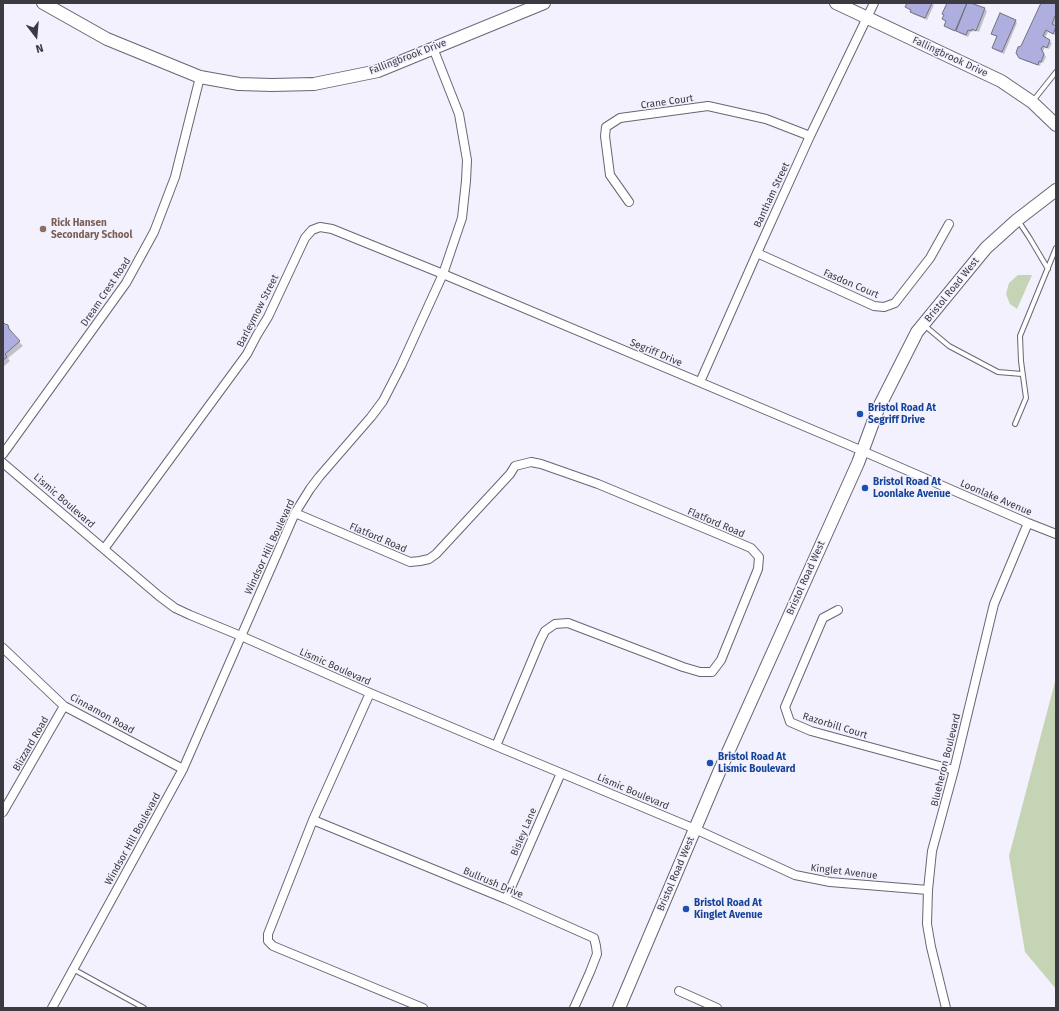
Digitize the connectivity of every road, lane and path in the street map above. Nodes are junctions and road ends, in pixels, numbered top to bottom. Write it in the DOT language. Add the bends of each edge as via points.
graph roads {
  1 [pos="43,3"];
  2 [pos="544,3"];
  3 [pos="836,3"];
  4 [pos="874,3"];
  5 [pos="56,6"];
  6 [pos="867,18"];
  7 [pos="433,48"];
  8 [pos="1056,72"];
  9 [pos="200,77"];
  10 [pos="1032,102"];
  11 [pos="1056,124"];
  12 [pos="810,136"];
  13 [pos="1056,190"];
  14 [pos="629,202"];
  15 [pos="1017,220"];
  16 [pos="949,224"];
  17 [pos="1056,248"];
  18 [pos="757,253"];
  19 [pos="1048,269"];
  20 [pos="443,274"];
  21 [pos="924,324"];
  22 [pos="1022,374"];
  23 [pos="700,382"];
  24 [pos="1015,424"];
  25 [pos="862,451"];
  26 [pos="3,454"];
  27 [pos="3,463"];
  28 [pos="295,513"];
  29 [pos="1028,523"];
  30 [pos="1056,534"];
  31 [pos="104,549"];
  32 [pos="838,610"];
  33 [pos="241,636"];
  34 [pos="3,648"];
  35 [pos="370,693"];
  36 [pos="64,706"];
  37 [pos="496,746"];
  38 [pos="183,769"];
  39 [pos="954,770"];
  40 [pos="561,772"];
  41 [pos="3,812"];
  42 [pos="313,820"];
  43 [pos="695,829"];
  44 [pos="928,890"];
  45 [pos="506,899"];
  46 [pos="73,969"];
  47 [pos="679,991"];
  48 [pos="52,1008"];
  49 [pos="144,1008"];
  50 [pos="423,1008"];
  51 [pos="574,1008"];
  52 [pos="619,1008"];
  53 [pos="717,1008"];
  54 [pos="946,1008"];
  1 -- 5 [label="street, Fallingbrook Drive"];
  2 -- 7 [label="street, Fallingbrook Drive"];
  3 -- 6 [label="street, Fallingbrook Drive"];
  4 -- 6 [label="street, Bantham Street"];
  5 -- 9 [label="street, Fallingbrook Drive" via="107,39"];
  6 -- 10 [label="street, Fallingbrook Drive" via="1001,81"];
  6 -- 12 [label="street, Bantham Street"];
  7 -- 9 [label="street, Fallingbrook Drive" via="378,71 314,84 239,84"];
  7 -- 20 [label="street, Windsor Hill Boulevard" via="459,114 467,160 462,218"];
  8 -- 10 [label="lane"];
  9 -- 26 [label="street, Dream Crest Road" via="175,177 151,238 126,283"];
  10 -- 11 [label="street, Fallingbrook Drive"];
  12 -- 14 [label="street, Crane Court" via="766,119 708,106 620,118 606,127 605,136 610,175"];
  12 -- 18 [label="street, Bantham Street"];
  13 -- 15 [label="street, Bristol Road West"];
  15 -- 19 [label="lane"];
  15 -- 21 [label="street, Bristol Road West" via="986,248"];
  16 -- 18 [label="street, Fasdon Court" via="930,258 900,297 895,303 884,308 874,306"];
  17 -- 19 [label="lane"];
  18 -- 23 [label="street, Bantham Street"];
  19 -- 22 [label="lane" via="1020,336"];
  20 -- 23 [label="street, Segriff Drive"];
  20 -- 28 [label="street, Windsor Hill Boulevard" via="383,401 319,477"];
  20 -- 31 [label="street, Barleymow Street" via="332,229 320,227 312,230 305,238 268,318 247,354"];
  21 -- 22 [label="lane" via="949,346 998,372"];
  21 -- 25 [label="street, Bristol Road West" via="878,408"];
  22 -- 24 [label="lane" via="1026,398"];
  23 -- 25 [label="street, Segriff Drive"];
  25 -- 29 [label="street, Loonlake Avenue"];
  25 -- 43 [label="street, Bristol Road West"];
  27 -- 31 [label="street, Lismic Boulevard"];
  28 -- 33 [label="street, Windsor Hill Boulevard"];
  28 -- 37 [label="street, Flatford Road" via="410,562 420,561 436,554 516,466 531,462 598,484 751,548 759,557 758,569 724,653 712,672 700,672 683,667 568,624 555,624 545,631 540,641"];
  29 -- 30 [label="street, Loonlake Avenue"];
  29 -- 39 [label="street, Blueheron Boulevard" via="994,604"];
  31 -- 33 [label="street, Lismic Boulevard" via="175,608"];
  32 -- 39 [label="street, Razorbill Court" via="823,618 785,707 790,722 811,731"];
  33 -- 35 [label="street, Lismic Boulevard"];
  33 -- 38 [label="street, Windsor Hill Boulevard"];
  34 -- 36 [label="street, Cinnamon Road"];
  35 -- 37 [label="street, Lismic Boulevard"];
  35 -- 42 [label="street"];
  36 -- 38 [label="street, Cinnamon Road"];
  36 -- 41 [label="street, Blizzard Road"];
  37 -- 40 [label="street, Lismic Boulevard"];
  38 -- 46 [label="street, Windsor Hill Boulevard"];
  39 -- 44 [label="street, Blueheron Boulevard" via="932,851"];
  40 -- 43 [label="street, Lismic Boulevard"];
  40 -- 45 [label="street, Bisley Lane"];
  42 -- 45 [label="street, Bullrush Drive"];
  42 -- 50 [label="street" via="268,934 268,941 273,946"];
  43 -- 44 [label="street, Kinglet Avenue" via="795,875 830,882"];
  43 -- 52 [label="street, Bristol Road West"];
  44 -- 54 [label="street, Blueheron Boulevard" via="927,924"];
  45 -- 51 [label="street, Bullrush Drive" via="594,938 597,954"];
  46 -- 48 [label="street, Windsor Hill Boulevard"];
  46 -- 49 [label="lane"];
  47 -- 53 [label="street"];
}
